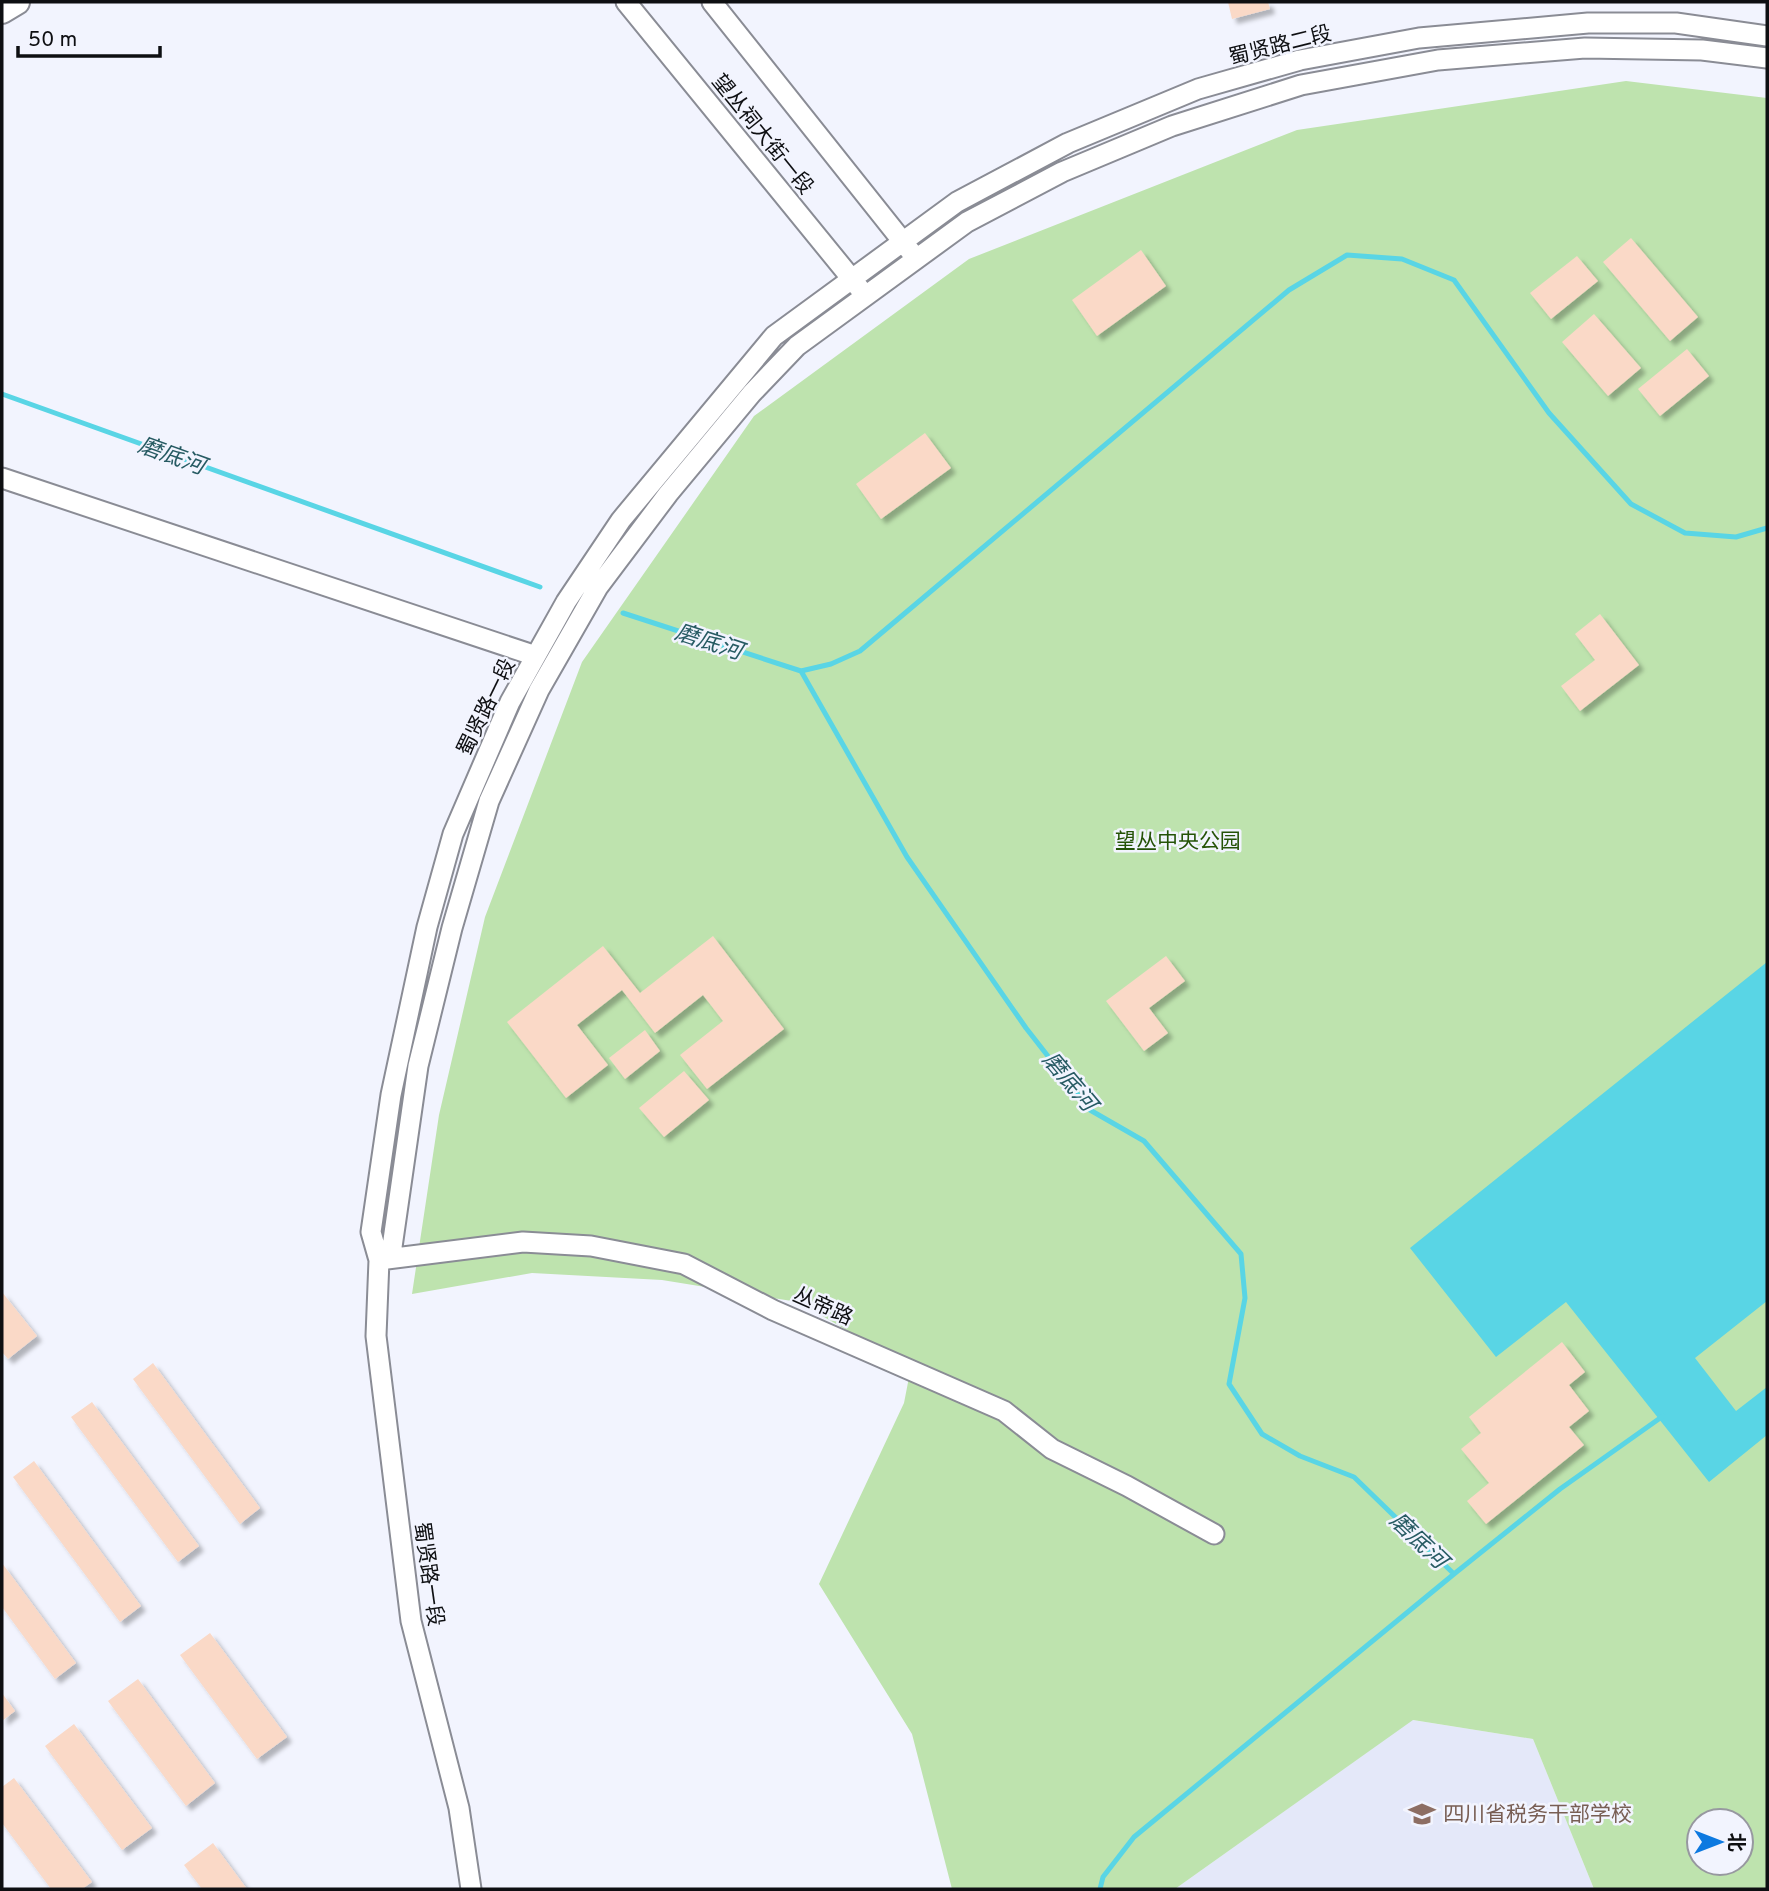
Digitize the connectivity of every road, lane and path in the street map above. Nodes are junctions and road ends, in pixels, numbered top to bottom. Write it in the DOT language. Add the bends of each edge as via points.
graph roads {
  1 [pos="17,2"];
  2 [pos="626,2"];
  3 [pos="712,2"];
  4 [pos="2,11"];
  5 [pos="1767,36"];
  6 [pos="1767,58"];
  7 [pos="910,250"];
  8 [pos="852,280"];
  9 [pos="865,296"];
  10 [pos="2,478"];
  11 [pos="536,656"];
  12 [pos="379,1260"];
  13 [pos="1214,1534"];
  14 [pos="471,1889"];
  1 -- 4 [label="main road"];
  2 -- 8 [label="street, 望丛祠大街一段"];
  3 -- 7 [label="street, 望丛祠大街一段"];
  5 -- 7 [label="street, 蜀贤路二段" via="1676,23 1588,23 1419,38 1300,61 1198,89 1068,143 957,202"];
  6 -- 7 [label="street, 蜀贤路二段" via="1702,50 1585,47 1438,60 1301,85 1172,126 1062,172"];
  7 -- 8 [label="street, 蜀贤路二段"];
  7 -- 9 [label="street, 蜀贤路二段"];
  8 -- 9 [label="street, 望丛祠大街一段"];
  8 -- 11 [label="street, 蜀贤路一段" via="774,336 696,427 621,520"];
  9 -- 12 [label="street, 蜀贤路一段" via="797,346 668,494 598,587 539,690 489,801 452,928 418,1066 392,1247"];
  10 -- 11 [label="street"];
  11 -- 12 [label="street, 蜀贤路一段" via="510,702 453,834 427,928 391,1096 371,1232"];
  12 -- 13 [label="street, 丛帝路" via="523,1242 591,1246 684,1264 774,1310 1004,1410 1052,1449"];
  12 -- 14 [label="street, 蜀贤路一段" via="376,1336 411,1621 458,1808"];
}
